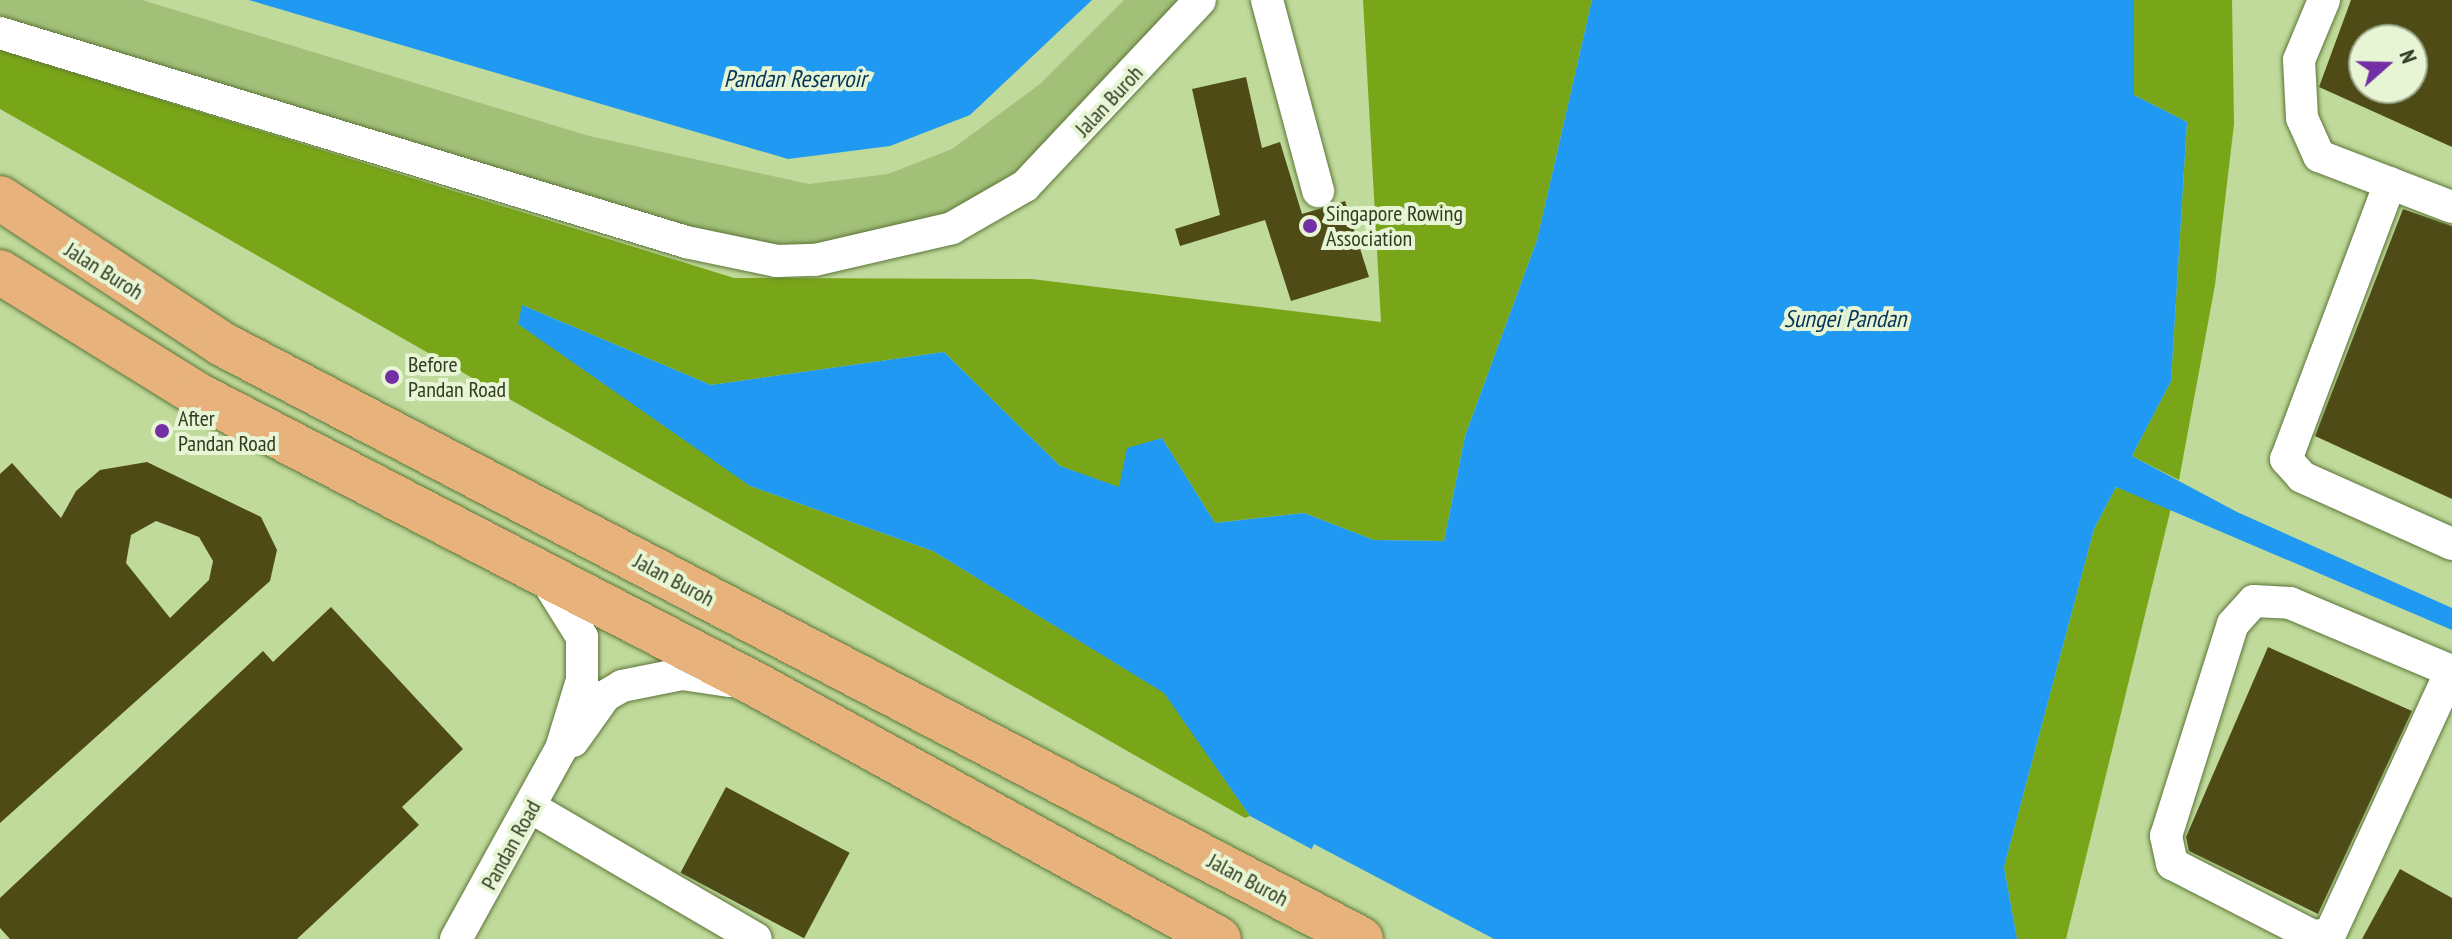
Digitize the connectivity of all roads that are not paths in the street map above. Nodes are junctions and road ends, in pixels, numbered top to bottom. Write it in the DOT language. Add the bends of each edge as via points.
graph roads {
  1 [pos="1200,0"];
  2 [pos="1267,0"];
  3 [pos="2324,0"];
  4 [pos="0,33"];
  5 [pos="2390,183"];
  6 [pos="1318,191"];
  7 [pos="0,198"];
  8 [pos="2452,207"];
  9 [pos="0,272"];
  10 [pos="2452,544"];
  11 [pos="539,574"];
  12 [pos="2452,671"];
  13 [pos="757,685"];
  14 [pos="561,749"];
  15 [pos="532,808"];
  16 [pos="456,939"];
  17 [pos="756,939"];
  18 [pos="1219,939"];
  19 [pos="1361,939"];
  1 -- 4 [label="street, Jalan Buroh" via="1025,186 952,228 815,260 777,261 686,242"];
  2 -- 6 [label="street"];
  3 -- 5 [label="street" via="2299,60 2308,138 2319,156"];
  5 -- 8 [label="street"];
  5 -- 10 [label="street" via="2286,459 2302,477"];
  7 -- 19 [label="highway, Jalan Buroh" via="222,344"];
  9 -- 11 [label="highway" via="198,395"];
  11 -- 13 [label="highway"];
  11 -- 14 [label="street, Pandan Road" via="569,607 584,648"];
  12 -- 12 [label="street" via="2290,603 2254,601 2233,624 2171,821 2165,853 2172,864 2313,936 2330,934"];
  13 -- 14 [label="street, Pandan Road" via="682,674 631,684 605,696 579,738"];
  13 -- 18 [label="highway"];
  14 -- 15 [label="street, Pandan Road"];
  15 -- 16 [label="street, Pandan Road"];
  15 -- 17 [label="street"];
}
